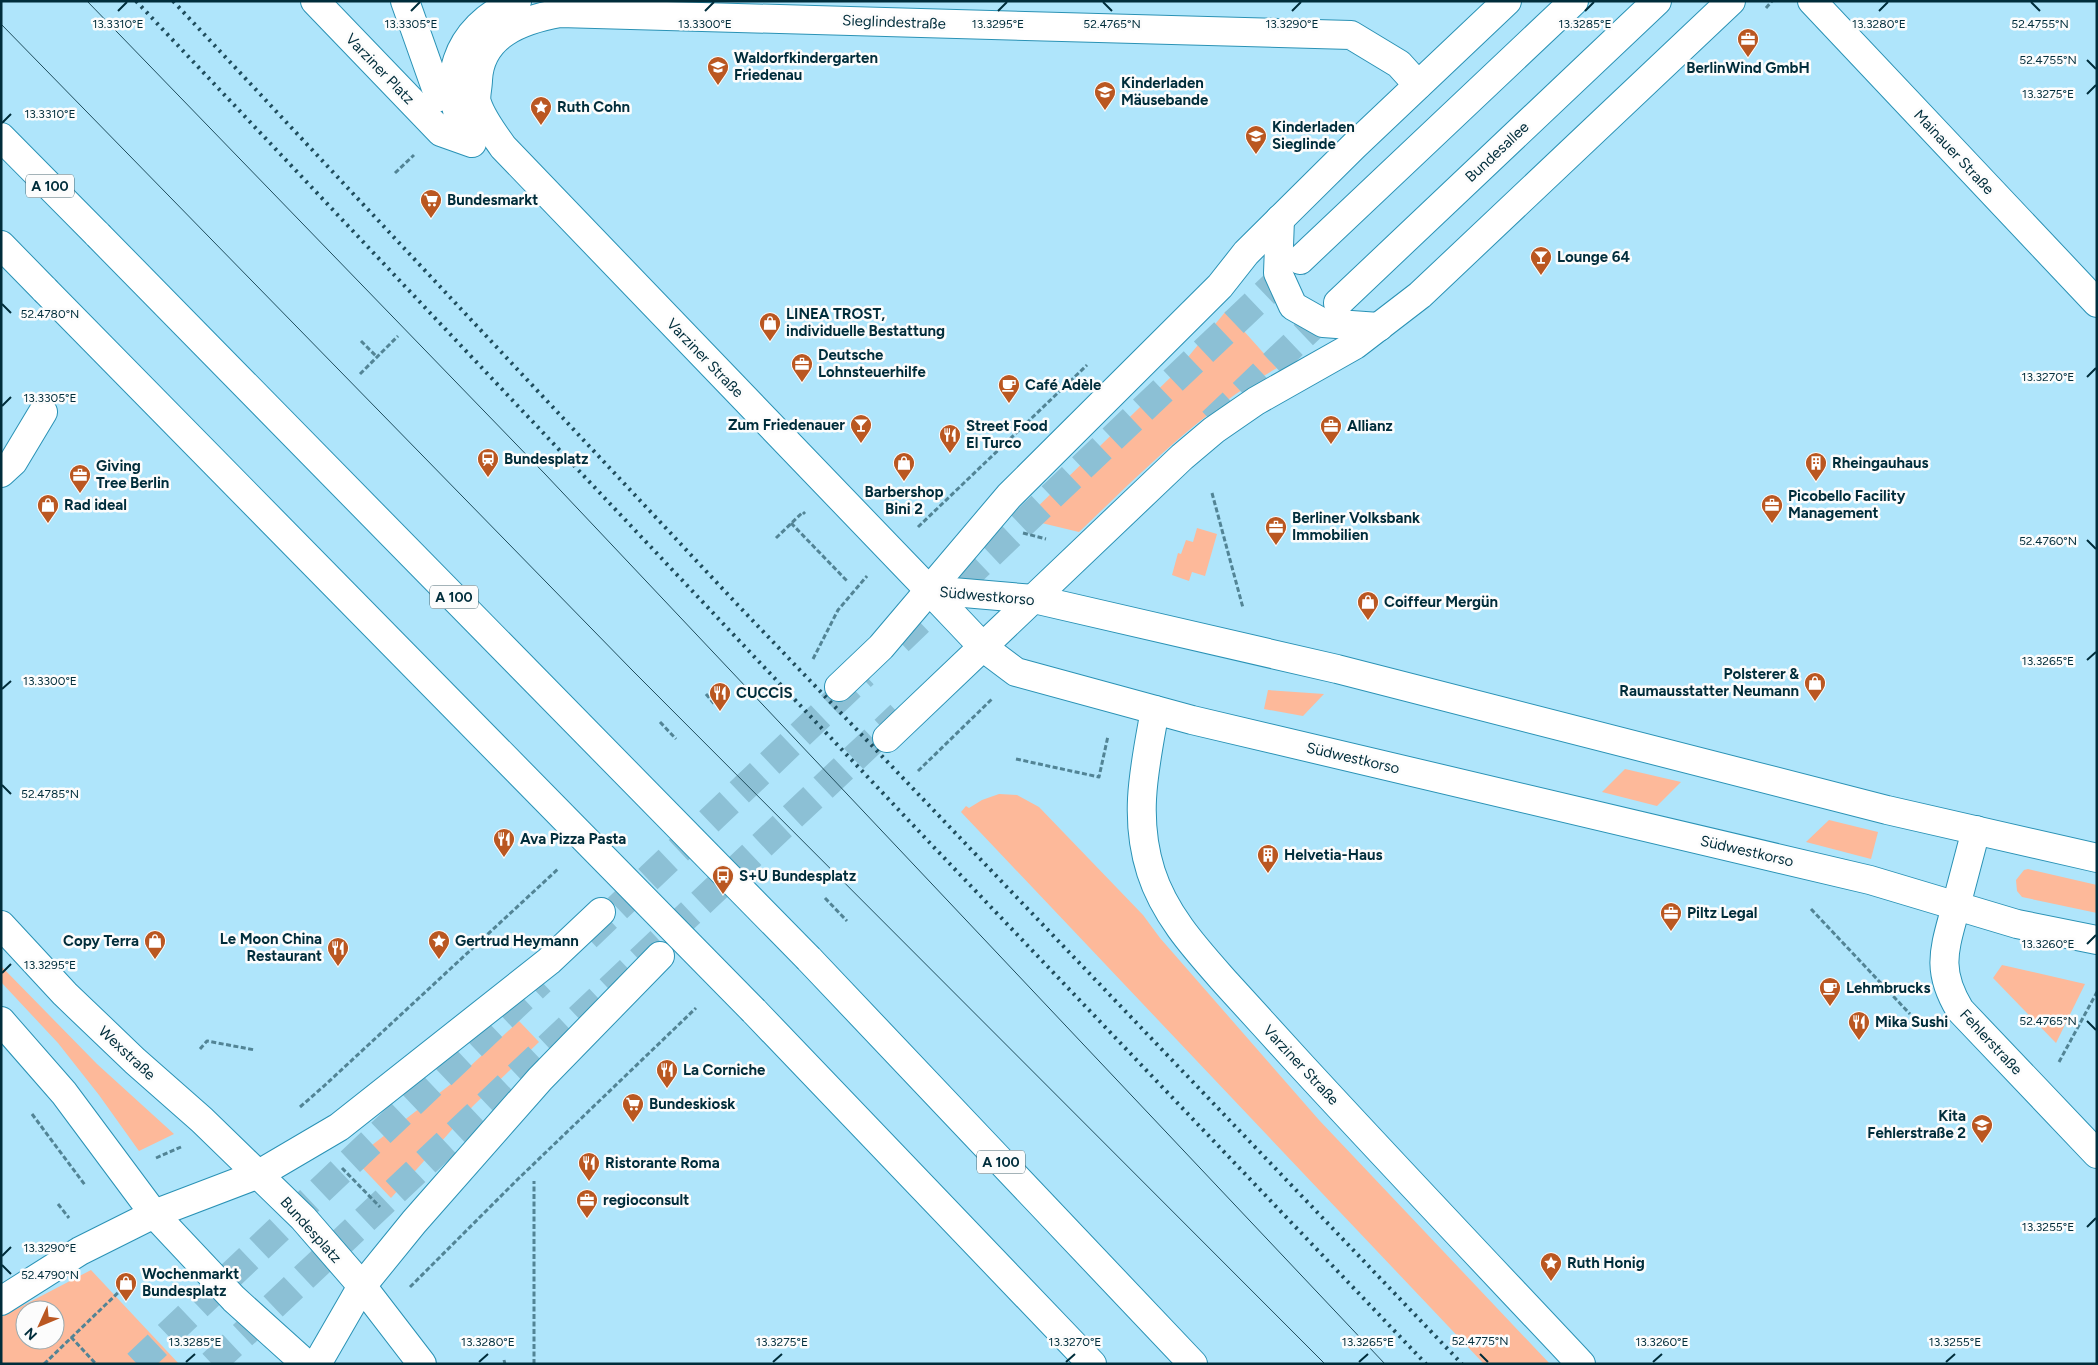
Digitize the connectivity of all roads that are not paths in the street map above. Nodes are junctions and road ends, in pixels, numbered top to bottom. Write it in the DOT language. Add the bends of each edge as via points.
graph roads {
  1 [pos="315,1"];
  2 [pos="405,1"];
  3 [pos="485,1"];
  4 [pos="517,1"];
  5 [pos="1507,1"];
  6 [pos="1574,1"];
  7 [pos="1657,1"];
  8 [pos="1731,1"];
  9 [pos="1812,1"];
  10 [pos="1418,85"];
  11 [pos="440,98"];
  12 [pos="447,134"];
  13 [pos="1,137"];
  14 [pos="503,147"];
  15 [pos="1280,220"];
  16 [pos="1,246"];
  17 [pos="1300,260"];
  18 [pos="1338,303"];
  19 [pos="2097,303"];
  20 [pos="1379,328"];
  21 [pos="43,412"];
  22 [pos="1,474"];
  23 [pos="929,590"];
  24 [pos="1034,599"];
  25 [pos="984,648"];
  26 [pos="839,687"];
  27 [pos="1155,710"];
  28 [pos="888,738"];
  29 [pos="1976,830"];
  30 [pos="2097,858"];
  31 [pos="1956,906"];
  32 [pos="601,912"];
  33 [pos="1,925"];
  34 [pos="2097,940"];
  35 [pos="660,956"];
  36 [pos="1,1021"];
  37 [pos="2097,1154"];
  38 [pos="259,1174"];
  39 [pos="154,1214"];
  40 [pos="362,1286"];
  41 [pos="1,1301"];
  42 [pos="306,1364"];
  43 [pos="317,1364"];
  44 [pos="422,1364"];
  45 [pos="1092,1364"];
  46 [pos="1193,1364"];
  47 [pos="1581,1364"];
  1 -- 12 [label="main road, Varziner Platz" via="440,132"];
  2 -- 11 [label="main road, Varziner Platz"];
  3 -- 11 [label="main road, Varziner Platz" via="465,18 447,42 438,69"];
  4 -- 12 [label="main road, Varziner Platz" via="485,22 469,37 459,53 453,72 453,90 460,121 472,143"];
  5 -- 10 [label="main road"];
  6 -- 17 [label="main road"];
  7 -- 18 [label="main road, Bundesallee"];
  8 -- 20 [label="main road" via="1420,295"];
  9 -- 19 [label="main road, Mainauer Straße"];
  10 -- 14 [label="main road, Sieglindestraße" via="1399,64 1351,35 560,13 538,17 509,29 488,47 478,72 477,102"];
  10 -- 15 [label="main road"];
  11 -- 12 [label="main road, Varziner Platz"];
  13 -- 46 [label="main road, A 100, bridge" via="809,959"];
  14 -- 23 [label="main road, Varziner Straße"];
  15 -- 20 [label="main road" via="1278,274 1292,306 1323,323"];
  15 -- 23 [label="main road" via="1246,253 1220,286 1009,496"];
  16 -- 45 [label="main road, bridge" via="754,1011"];
  20 -- 24 [label="main road" via="1256,401 1214,430"];
  21 -- 22 [label="main road" via="13,462"];
  23 -- 24 [label="main road, Südwestkorso"];
  23 -- 25 [label="main road, Südwestkorso"];
  23 -- 26 [label="main road" via="881,647"];
  24 -- 25 [label="main road"];
  24 -- 29 [label="main road, Südwestkorso" via="1337,670"];
  25 -- 27 [label="main road, Südwestkorso" via="1016,672"];
  25 -- 28 [label="main road"];
  27 -- 31 [label="main road, Südwestkorso" via="1870,880"];
  27 -- 47 [label="main road, Varziner Straße" via="1140,809 1143,842 1151,873 1167,910 1213,968 1273,1034"];
  29 -- 30 [label="main road, Südwestkorso"];
  29 -- 31 [label="main road, Fehlerstraße"];
  31 -- 34 [label="main road, Südwestkorso" via="2017,924"];
  31 -- 37 [label="main road, Fehlerstraße" via="1944,953 1944,973 1950,994 1960,1010"];
  32 -- 38 [label="main road" via="549,961 339,1127"];
  33 -- 38 [label="main road, Wexstraße" via="72,1001"];
  35 -- 40 [label="main road" via="540,1080"];
  36 -- 39 [label="main road" via="64,1093"];
  38 -- 39 [label="main road"];
  38 -- 40 [label="main road, Bundesplatz" via="303,1218"];
  39 -- 41 [label="main road" via="80,1251"];
  39 -- 42 [label="main road" via="234,1299"];
  40 -- 43 [label="main road"];
  40 -- 44 [label="main road, Bundesplatz"];
}
